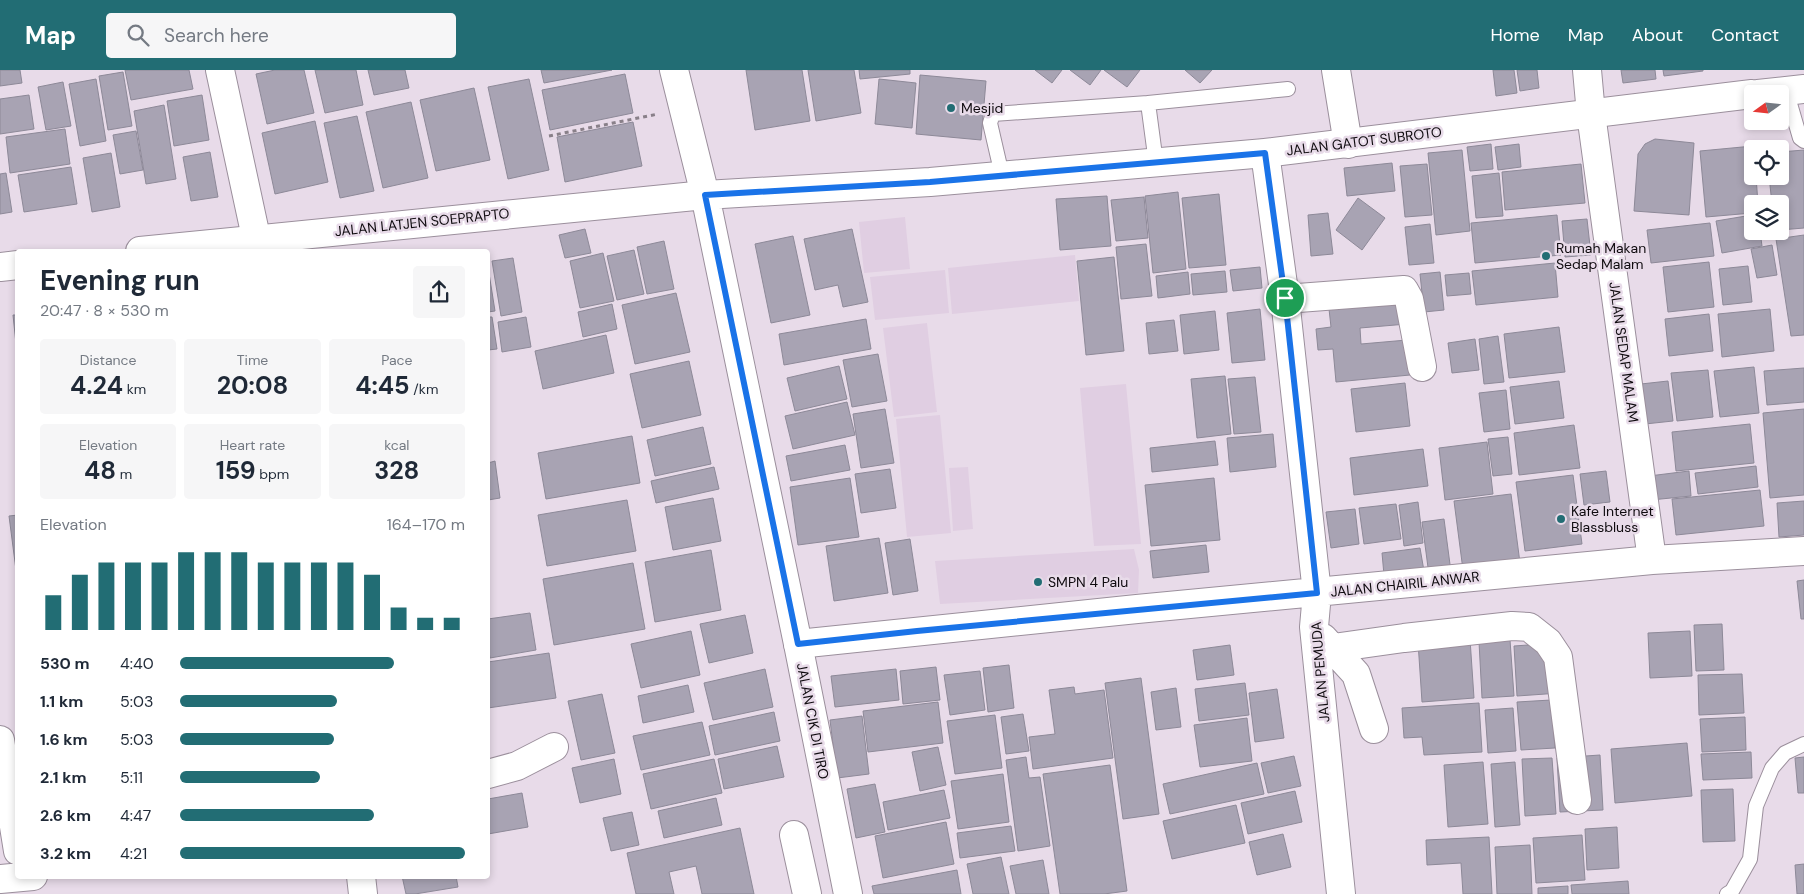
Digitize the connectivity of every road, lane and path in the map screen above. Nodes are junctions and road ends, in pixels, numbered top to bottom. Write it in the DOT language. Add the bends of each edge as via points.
graph roads {
  1 [pos="220,70"];
  2 [pos="674,70"];
  3 [pos="1336,70"];
  4 [pos="1586,70"];
  5 [pos="1288,89"];
  6 [pos="1795,90"];
  7 [pos="1744,95"];
  8 [pos="1148,103"];
  9 [pos="683,109"];
  10 [pos="1591,114"];
  11 [pos="549,136"];
  12 [pos="1804,141"];
  13 [pos="1348,144"];
  14 [pos="1265,153"];
  15 [pos="1156,163"];
  16 [pos="1002,175"];
  17 [pos="705,195"];
  18 [pos="257,245"];
  19 [pos="179,249"];
  20 [pos="15,265"];
  21 [pos="0,267"];
  22 [pos="1285,298"];
  23 [pos="1422,367"];
  24 [pos="1804,551"];
  25 [pos="1652,560"];
  26 [pos="1317,593"];
  27 [pos="1314,627"];
  28 [pos="798,644"];
  29 [pos="1333,648"];
  30 [pos="1374,728"];
  31 [pos="0,740"];
  32 [pos="1804,744"];
  33 [pos="554,747"];
  34 [pos="490,773"];
  35 [pos="1577,800"];
  36 [pos="15,832"];
  37 [pos="794,835"];
  38 [pos="15,877"];
  39 [pos="0,879"];
  40 [pos="21,879"];
  41 [pos="361,879"];
  42 [pos="22,894"];
  43 [pos="363,894"];
  44 [pos="807,894"];
  45 [pos="848,894"];
  46 [pos="1341,894"];
  47 [pos="1727,894"];
  1 -- 18 [label="street"];
  2 -- 9 [label="street, JALAN CIK DI TIRO"];
  3 -- 13 [label="street"];
  4 -- 10 [label="street, JALAN SEDAP MALAM"];
  5 -- 8 [label="lane"];
  6 -- 12 [label="lane" via="1800,138"];
  7 -- 10 [label="street, JALAN GATOT SUBROTO"];
  8 -- 15 [label="lane"];
  8 -- 16 [label="lane" via="993,114 990,124"];
  9 -- 11 [label="path"];
  9 -- 17 [label="street, JALAN CIK DI TIRO"];
  10 -- 13 [label="street, JALAN GATOT SUBROTO"];
  10 -- 25 [label="street, JALAN SEDAP MALAM"];
  13 -- 14 [label="street, JALAN GATOT SUBROTO"];
  14 -- 15 [label="street, JALAN GATOT SUBROTO"];
  14 -- 22 [label="street, JALAN PEMUDA"];
  15 -- 16 [label="street, JALAN GATOT SUBROTO"];
  16 -- 17 [label="street, JALAN GATOT SUBROTO" via="862,187"];
  17 -- 18 [label="street, JALAN LATJEN SOEPRAPTO"];
  17 -- 28 [label="street, JALAN CIK DI TIRO"];
  18 -- 19 [label="street, JALAN LATJEN SOEPRAPTO"];
  20 -- 21 [label="street"];
  22 -- 23 [label="street" via="1404,290 1409,299"];
  22 -- 26 [label="street, JALAN PEMUDA"];
  24 -- 25 [label="street, JALAN CHAIRIL ANWAR"];
  25 -- 26 [label="street, JALAN CHAIRIL ANWAR"];
  26 -- 27 [label="street, JALAN PEMUDA"];
  26 -- 28 [label="street, JALAN CHAIRIL ANWAR"];
  27 -- 29 [label="street"];
  27 -- 46 [label="street, JALAN PEMUDA"];
  28 -- 45 [label="street, JALAN CIK DI TIRO"];
  29 -- 30 [label="street" via="1356,674"];
  29 -- 35 [label="street" via="1512,626 1529,627 1548,642 1558,657"];
  31 -- 36 [label="street"];
  32 -- 47 [label="lane" via="1785,753 1772,768 1756,806 1750,859 1732,891"];
  33 -- 34 [label="street" via="517,766"];
  37 -- 44 [label="street"];
  38 -- 39 [label="street"];
  40 -- 42 [label="street"];
  41 -- 43 [label="street"];
}
